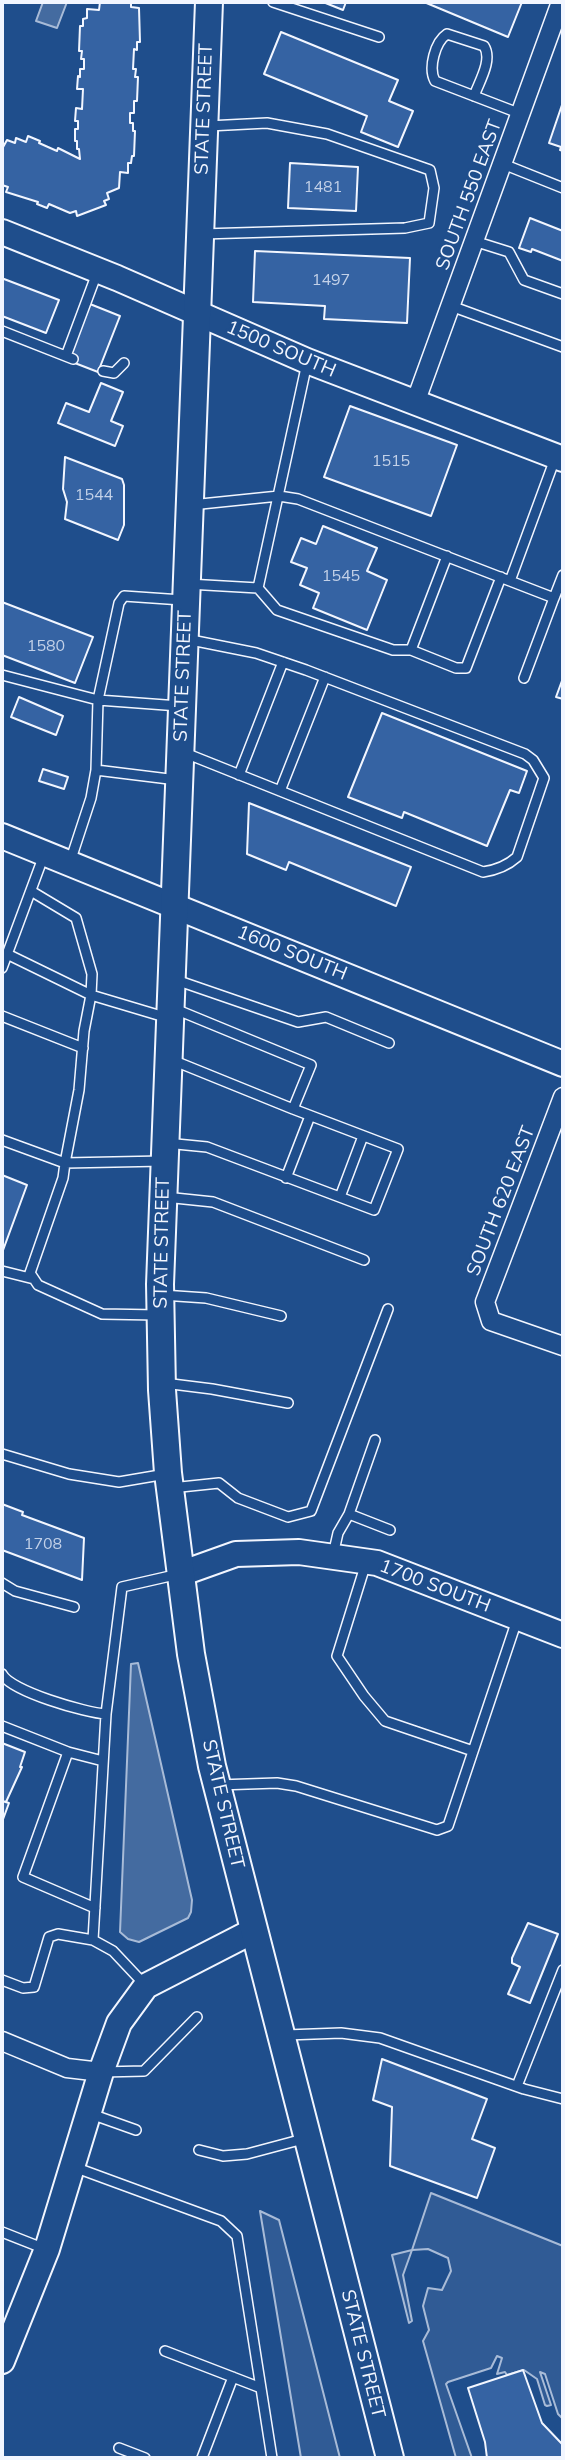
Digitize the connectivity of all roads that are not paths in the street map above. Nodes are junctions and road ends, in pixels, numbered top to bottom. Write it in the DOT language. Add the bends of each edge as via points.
graph roads {
  1 [pos="209,2"];
  2 [pos="273,2"];
  3 [pos="561,2"];
  4 [pos="379,37"];
  5 [pos="474,96"];
  6 [pos="521,114"];
  7 [pos="203,126"];
  8 [pos="503,163"];
  9 [pos="563,188"];
  10 [pos="2,232"];
  11 [pos="201,234"];
  12 [pos="474,241"];
  13 [pos="98,271"];
  14 [pos="563,294"];
  15 [pos="451,306"];
  16 [pos="198,314"];
  17 [pos="2,331"];
  18 [pos="563,347"];
  19 [pos="307,361"];
  20 [pos="124,363"];
  21 [pos="103,370"];
  22 [pos="415,403"];
  23 [pos="560,457"];
  24 [pos="279,496"];
  25 [pos="190,505"];
  26 [pos="447,556"];
  27 [pos="563,575"];
  28 [pos="506,579"];
  29 [pos="258,588"];
  30 [pos="186,592"];
  31 [pos="554,598"];
  32 [pos="184,638"];
  33 [pos="411,650"];
  34 [pos="283,662"];
  35 [pos="2,675"];
  36 [pos="325,677"];
  37 [pos="524,678"];
  38 [pos="98,700"];
  39 [pos="180,706"];
  40 [pos="180,751"];
  41 [pos="96,770"];
  42 [pos="239,775"];
  43 [pos="179,780"];
  44 [pos="280,792"];
  45 [pos="11,840"];
  46 [pos="45,854"];
  47 [pos="70,864"];
  48 [pos="31,891"];
  49 [pos="174,906"];
  50 [pos="7,954"];
  51 [pos="2,968"];
  52 [pos="171,978"];
  53 [pos="91,995"];
  54 [pos="170,1013"];
  55 [pos="2,1016"];
  56 [pos="389,1043"];
  57 [pos="83,1048"];
  58 [pos="168,1058"];
  59 [pos="563,1064"];
  60 [pos="563,1097"];
  61 [pos="293,1109"];
  62 [pos="310,1116"];
  63 [pos="363,1136"];
  64 [pos="2,1140"];
  65 [pos="164,1152"];
  66 [pos="65,1163"];
  67 [pos="286,1178"];
  68 [pos="163,1197"];
  69 [pos="340,1197"];
  70 [pos="364,1260"];
  71 [pos="2,1271"];
  72 [pos="34,1279"];
  73 [pos="160,1305"];
  74 [pos="388,1309"];
  75 [pos="281,1316"];
  76 [pos="563,1346"];
  77 [pos="162,1383"];
  78 [pos="288,1403"];
  79 [pos="375,1440"];
  80 [pos="2,1454"];
  81 [pos="169,1481"];
  82 [pos="349,1514"];
  83 [pos="390,1530"];
  84 [pos="333,1557"];
  85 [pos="366,1562"];
  86 [pos="180,1574"];
  87 [pos="2,1583"];
  88 [pos="74,1607"];
  89 [pos="518,1618"];
  90 [pos="563,1635"];
  91 [pos="2,1674"];
  92 [pos="106,1714"];
  93 [pos="2,1726"];
  94 [pos="473,1751"];
  95 [pos="68,1752"];
  96 [pos="103,1761"];
  97 [pos="217,1786"];
  98 [pos="95,1908"];
  99 [pos="253,1931"];
  100 [pos="93,1940"];
  101 [pos="563,1970"];
  102 [pos="2,1980"];
  103 [pos="146,1986"];
  104 [pos="197,2017"];
  105 [pos="281,2035"];
  106 [pos="2,2041"];
  107 [pos="101,2072"];
  108 [pos="517,2086"];
  109 [pos="563,2099"];
  110 [pos="89,2113"];
  111 [pos="136,2130"];
  112 [pos="307,2138"];
  113 [pos="199,2150"];
  114 [pos="73,2166"];
  115 [pos="2,2232"];
  116 [pos="47,2249"];
  117 [pos="165,2351"];
  118 [pos="2,2361"];
  119 [pos="233,2377"];
  120 [pos="261,2388"];
  121 [pos="120,2448"];
  122 [pos="145,2458"];
  123 [pos="201,2458"];
  124 [pos="272,2458"];
  125 [pos="390,2458"];
  1 -- 7 [label="main road, STATE STREET"];
  2 -- 4 [label="lane"];
  3 -- 6 [label="street, SOUTH 550 EAST"];
  5 -- 5 [label="lane" via="435,81 432,75 442,37 447,34 488,51"];
  5 -- 6 [label="lane"];
  6 -- 8 [label="street, SOUTH 550 EAST"];
  7 -- 11 [label="main road, STATE STREET"];
  7 -- 11 [label="lane" via="267,123 315,132 430,170 434,188 429,223 405,228"];
  8 -- 9 [label="lane"];
  8 -- 12 [label="street, SOUTH 550 EAST"];
  10 -- 13 [label="street, 1500 SOUTH"];
  11 -- 16 [label="main road, STATE STREET"];
  12 -- 14 [label="lane" via="509,253 524,280"];
  12 -- 15 [label="street, SOUTH 550 EAST"];
  13 -- 16 [label="street, 1500 SOUTH"];
  13 -- 17 [label="lane" via="69,358"];
  15 -- 18 [label="lane"];
  15 -- 22 [label="street, SOUTH 550 EAST"];
  16 -- 19 [label="street, 1500 SOUTH"];
  16 -- 25 [label="main road, STATE STREET"];
  19 -- 22 [label="street, 1500 SOUTH"];
  19 -- 24 [label="lane"];
  20 -- 21 [label="lane" via="114,373"];
  22 -- 23 [label="street, 1500 SOUTH"];
  23 -- 28 [label="lane"];
  24 -- 25 [label="lane"];
  24 -- 26 [label="lane" via="298,499"];
  24 -- 29 [label="lane"];
  25 -- 30 [label="main road, STATE STREET"];
  26 -- 28 [label="lane"];
  26 -- 33 [label="lane"];
  27 -- 31 [label="lane"];
  28 -- 31 [label="lane"];
  28 -- 33 [label="lane" via="466,668"];
  29 -- 30 [label="lane"];
  29 -- 33 [label="lane" via="277,610 393,650"];
  30 -- 32 [label="main road, STATE STREET"];
  30 -- 38 [label="lane" via="124,596"];
  31 -- 37 [label="lane"];
  32 -- 34 [label="lane"];
  32 -- 39 [label="main road, STATE STREET"];
  34 -- 36 [label="lane"];
  34 -- 42 [label="lane"];
  35 -- 38 [label="lane"];
  36 -- 44 [label="lane"];
  36 -- 44 [label="lane" via="533,760 544,778 520,850 509,864 483,872"];
  38 -- 39 [label="lane"];
  38 -- 41 [label="lane"];
  39 -- 40 [label="main road, STATE STREET"];
  40 -- 42 [label="lane"];
  40 -- 43 [label="main road, STATE STREET"];
  41 -- 43 [label="lane"];
  41 -- 47 [label="lane"];
  42 -- 44 [label="lane"];
  43 -- 49 [label="main road, STATE STREET"];
  45 -- 46 [label="street, 1600 SOUTH"];
  46 -- 47 [label="street, 1600 SOUTH"];
  46 -- 48 [label="lane"];
  47 -- 49 [label="street, 1600 SOUTH"];
  48 -- 50 [label="lane"];
  48 -- 53 [label="lane" via="76,918 92,974"];
  49 -- 52 [label="main road, STATE STREET"];
  49 -- 59 [label="street, 1600 SOUTH"];
  50 -- 51 [label="lane"];
  50 -- 53 [label="lane"];
  52 -- 54 [label="main road, STATE STREET"];
  52 -- 56 [label="lane" via="298,1022 326,1017"];
  53 -- 54 [label="lane"];
  53 -- 57 [label="lane"];
  54 -- 58 [label="main road, STATE STREET"];
  54 -- 61 [label="lane" via="311,1065"];
  55 -- 57 [label="lane"];
  57 -- 66 [label="lane"];
  58 -- 61 [label="lane"];
  58 -- 65 [label="main road, STATE STREET"];
  60 -- 76 [label="street, SOUTH 620 EAST" via="485,1302 491,1321"];
  61 -- 62 [label="lane"];
  62 -- 63 [label="lane"];
  62 -- 67 [label="lane"];
  63 -- 69 [label="lane"];
  63 -- 69 [label="lane" via="398,1149 374,1210"];
  64 -- 66 [label="lane"];
  65 -- 66 [label="lane"];
  65 -- 67 [label="lane" via="208,1147"];
  65 -- 68 [label="main road, STATE STREET"];
  66 -- 72 [label="lane" via="30,1273"];
  67 -- 69 [label="lane"];
  68 -- 70 [label="lane" via="213,1202"];
  68 -- 73 [label="main road, STATE STREET"];
  71 -- 72 [label="lane"];
  72 -- 73 [label="lane" via="38,1285 102,1314"];
  73 -- 75 [label="lane" via="206,1298"];
  73 -- 77 [label="main road, STATE STREET"];
  74 -- 81 [label="lane" via="311,1511 288,1517 238,1498 219,1483"];
  77 -- 78 [label="lane"];
  77 -- 81 [label="main road, STATE STREET"];
  79 -- 82 [label="lane"];
  80 -- 81 [label="lane" via="69,1474 119,1482"];
  81 -- 86 [label="main road, STATE STREET"];
  82 -- 83 [label="lane"];
  82 -- 84 [label="lane" via="338,1533"];
  84 -- 85 [label="street, 1700 SOUTH"];
  84 -- 86 [label="street, 1700 SOUTH" via="299,1552 236,1554"];
  85 -- 89 [label="street, 1700 SOUTH"];
  85 -- 94 [label="lane" via="337,1656 385,1721"];
  86 -- 92 [label="lane" via="122,1587"];
  86 -- 97 [label="main road, STATE STREET"];
  87 -- 88 [label="lane"];
  89 -- 90 [label="street, 1700 SOUTH"];
  89 -- 94 [label="lane"];
  91 -- 92 [label="lane" via="22,1690"];
  92 -- 96 [label="lane"];
  93 -- 95 [label="lane"];
  94 -- 97 [label="lane" via="448,1826 436,1830 296,1786"];
  95 -- 96 [label="lane"];
  95 -- 98 [label="lane" via="23,1877"];
  96 -- 98 [label="lane"];
  97 -- 99 [label="main road, STATE STREET"];
  98 -- 100 [label="lane"];
  99 -- 103 [label="street"];
  99 -- 105 [label="main road, STATE STREET"];
  100 -- 102 [label="lane" via="58,1934 49,1937 34,1987"];
  100 -- 103 [label="lane" via="113,1951"];
  101 -- 108 [label="lane"];
  103 -- 107 [label="street" via="119,2023"];
  104 -- 107 [label="lane" via="144,2071"];
  105 -- 108 [label="lane" via="341,2033 380,2038"];
  105 -- 112 [label="main road, STATE STREET"];
  106 -- 107 [label="street" via="67,2068"];
  107 -- 110 [label="street"];
  108 -- 109 [label="lane"];
  110 -- 111 [label="lane"];
  110 -- 114 [label="street"];
  112 -- 113 [label="lane" via="247,2154 223,2156"];
  112 -- 125 [label="main road, STATE STREET"];
  114 -- 116 [label="street"];
  114 -- 120 [label="lane" via="221,2221 237,2236"];
  115 -- 116 [label="lane"];
  116 -- 118 [label="street"];
  117 -- 119 [label="lane"];
  119 -- 120 [label="lane"];
  119 -- 123 [label="lane"];
  120 -- 124 [label="lane"];
  121 -- 122 [label="lane"];
}
